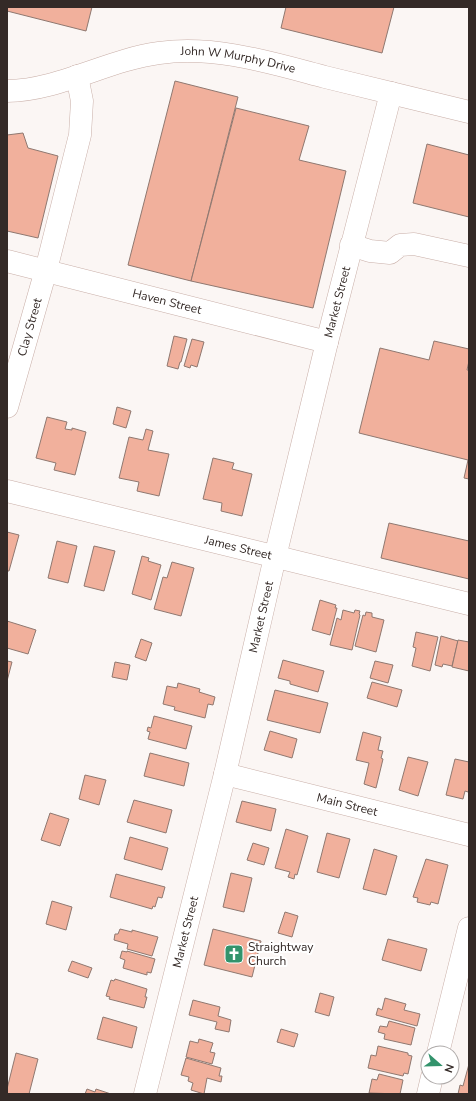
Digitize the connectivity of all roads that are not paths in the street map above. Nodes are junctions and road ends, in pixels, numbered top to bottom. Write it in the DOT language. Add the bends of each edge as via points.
graph roads {
  1 [pos="77,76"];
  2 [pos="7,91"];
  3 [pos="390,93"];
  4 [pos="469,112"];
  5 [pos="352,245"];
  6 [pos="469,256"];
  7 [pos="7,261"];
  8 [pos="46,270"];
  9 [pos="327,342"];
  10 [pos="7,408"];
  11 [pos="7,491"];
  12 [pos="274,557"];
  13 [pos="469,604"];
  14 [pos="225,774"];
  15 [pos="469,835"];
  16 [pos="469,928"];
  17 [pos="440,1045"];
  18 [pos="145,1094"];
  1 -- 2 [label="street, John W Murphy Drive" via="38,87"];
  1 -- 3 [label="street, John W Murphy Drive" via="124,60 160,52 200,52 237,55"];
  1 -- 8 [label="street, Clay Street" via="82,101 80,135"];
  3 -- 4 [label="street, John W Murphy Drive"];
  3 -- 5 [label="street, Market Street"];
  5 -- 6 [label="street" via="370,251 390,253 400,245 414,244"];
  5 -- 9 [label="street, Market Street"];
  7 -- 8 [label="street, Haven Street"];
  8 -- 9 [label="street, Haven Street"];
  8 -- 10 [label="street, Clay Street"];
  9 -- 12 [label="street, Market Street"];
  11 -- 12 [label="street, James Street"];
  12 -- 13 [label="street, James Street"];
  12 -- 14 [label="street, Market Street"];
  14 -- 15 [label="street, Main Street"];
  14 -- 18 [label="street, Market Street"];
  16 -- 17 [label="street"];
}
